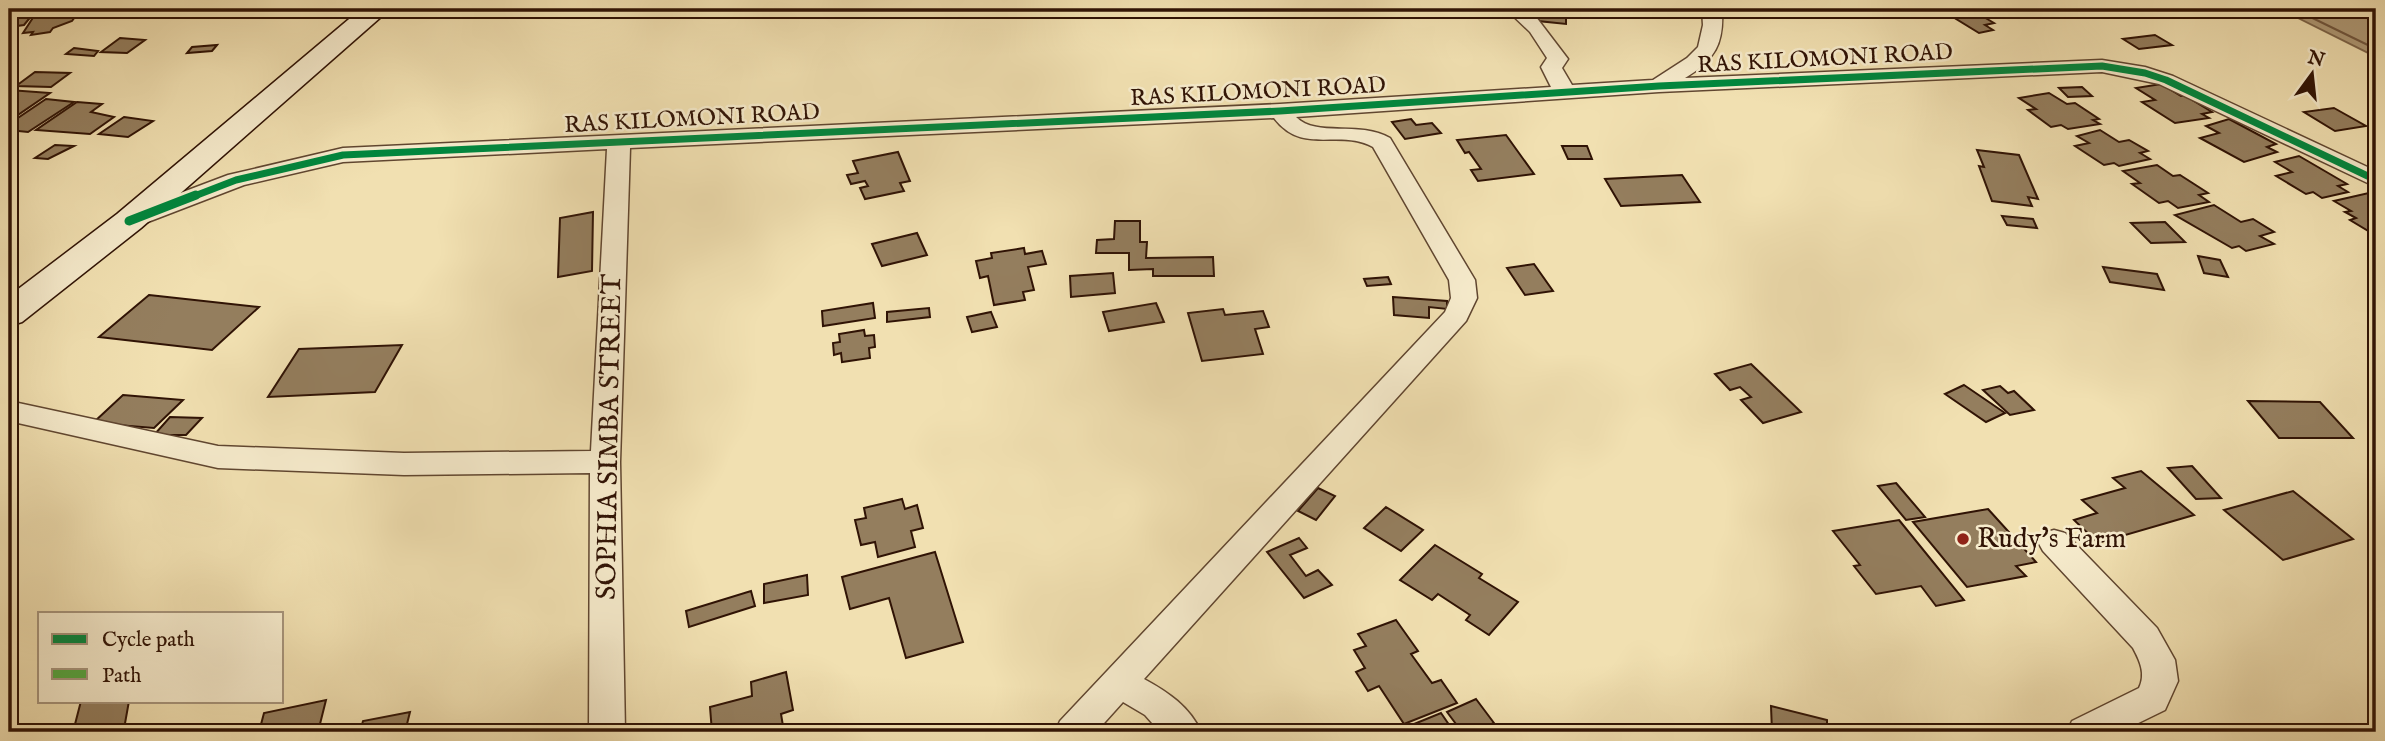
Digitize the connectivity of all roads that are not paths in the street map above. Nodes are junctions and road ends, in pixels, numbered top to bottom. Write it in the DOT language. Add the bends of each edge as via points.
graph roads {
  1 [pos="377,9"];
  2 [pos="1555,9"];
  3 [pos="1712,9"];
  4 [pos="1659,86"];
  5 [pos="1565,92"];
  6 [pos="1280,111"];
  7 [pos="619,142"];
  8 [pos="2376,180"];
  9 [pos="128,221"];
  10 [pos="9,314"];
  11 [pos="9,411"];
  12 [pos="605,462"];
  13 [pos="2054,542"];
  14 [pos="1119,683"];
  15 [pos="607,732"];
  16 [pos="1073,732"];
  17 [pos="1183,732"];
  18 [pos="2085,732"];
  1 -- 9 [label="street"];
  2 -- 5 [label="street" via="1520,13 1537,28 1558,59 1551,67"];
  3 -- 4 [label="street" via="1712,40 1704,56"];
  4 -- 5 [label="street, RAS KILOMONI ROAD"];
  4 -- 8 [label="street, RAS KILOMONI ROAD" via="2123,68 2166,80"];
  5 -- 6 [label="street, RAS KILOMONI ROAD"];
  6 -- 7 [label="street, RAS KILOMONI ROAD"];
  6 -- 14 [label="street" via="1302,131 1368,136 1382,143 1462,280 1464,298 1457,315"];
  7 -- 9 [label="street, RAS KILOMONI ROAD" via="343,155 236,180"];
  7 -- 12 [label="street, SOPHIA SIMBA STREET"];
  9 -- 10 [label="street"];
  11 -- 12 [label="street" via="218,457 404,464"];
  12 -- 15 [label="street, SOPHIA SIMBA STREET"];
  13 -- 18 [label="street" via="2145,638 2158,660 2160,681 2152,699"];
  14 -- 16 [label="street"];
  14 -- 17 [label="street" via="1157,704"];
}
